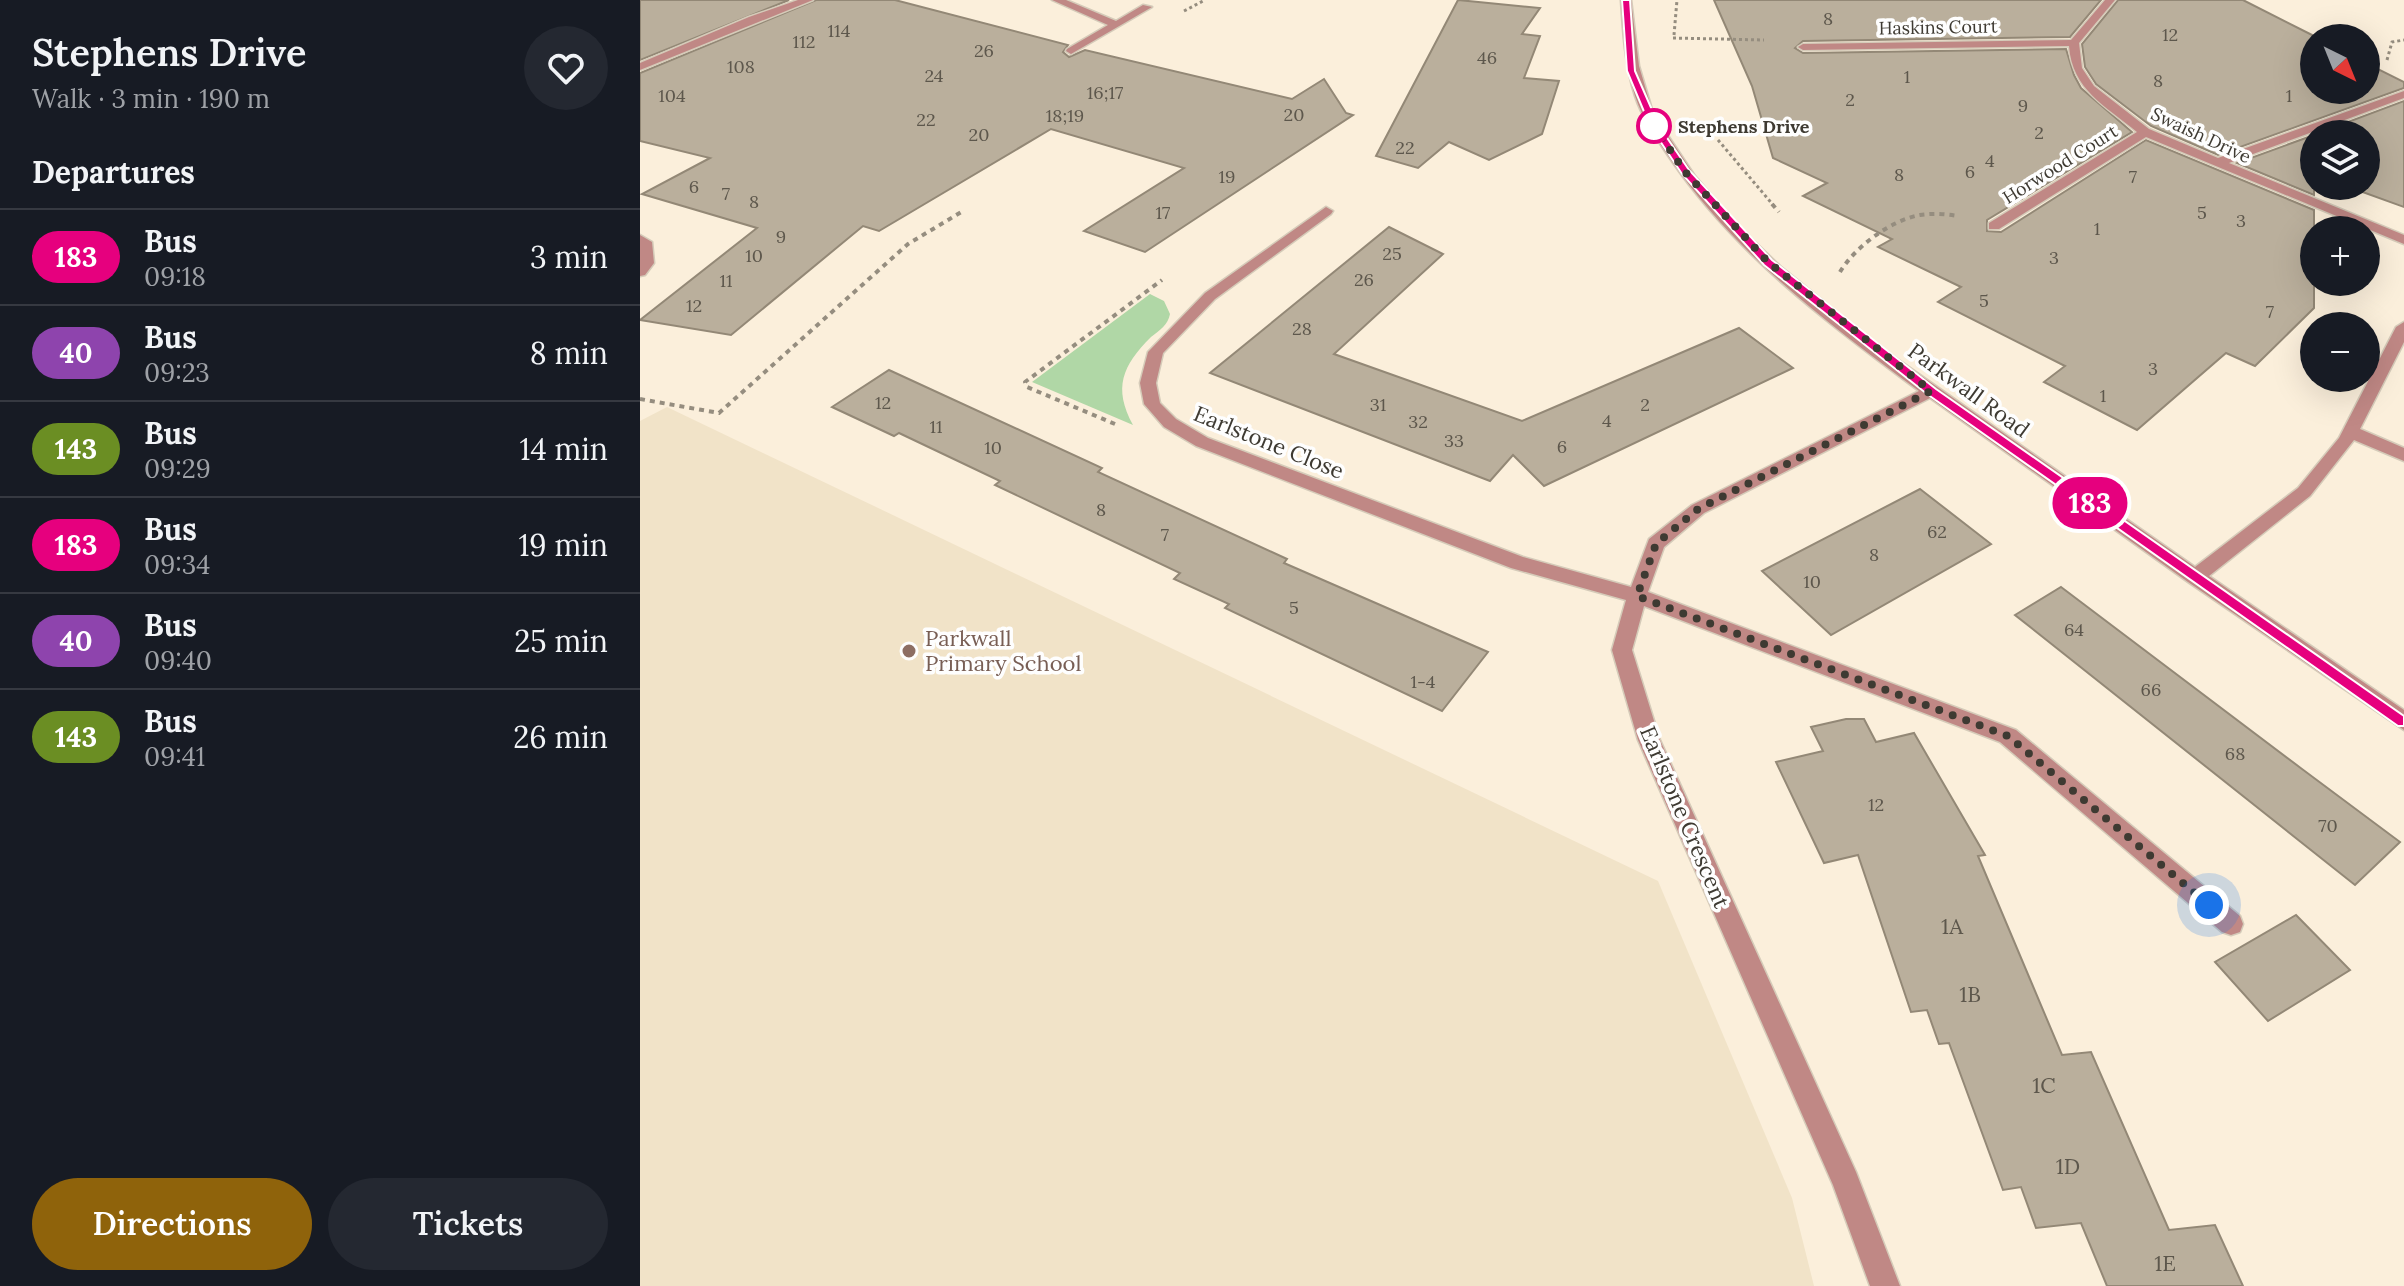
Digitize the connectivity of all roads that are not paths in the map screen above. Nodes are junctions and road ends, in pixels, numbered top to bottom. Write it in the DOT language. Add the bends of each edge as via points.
graph roads {
  1 [pos="808,0"];
  2 [pos="1057,0"];
  3 [pos="1626,0"];
  4 [pos="2110,0"];
  5 [pos="1147,7"];
  6 [pos="1115,24"];
  7 [pos="2074,43"];
  8 [pos="1803,47"];
  9 [pos="1071,51"];
  10 [pos="640,67"];
  11 [pos="2404,94"];
  12 [pos="2145,132"];
  13 [pos="2216,163"];
  14 [pos="1326,211"];
  15 [pos="1997,224"];
  16 [pos="640,239"];
  17 [pos="2404,240"];
  18 [pos="640,272"];
  19 [pos="2404,327"];
  20 [pos="1931,391"];
  21 [pos="2351,432"];
  22 [pos="2404,455"];
  23 [pos="2195,577"];
  24 [pos="1637,596"];
  25 [pos="2404,721"];
  26 [pos="2231,924"];
  27 [pos="1885,1286"];
  1 -- 10 [label="street"];
  2 -- 6 [label="street"];
  3 -- 20 [label="street, Parkwall Road" via="1631,71 1654,126 1685,172 1768,262"];
  4 -- 7 [label="street"];
  5 -- 6 [label="street"];
  6 -- 9 [label="street"];
  7 -- 8 [label="street, Haskins Court"];
  7 -- 12 [label="street, Swaish Drive" via="2076,68 2090,88"];
  11 -- 13 [label="street"];
  12 -- 13 [label="street, Swaish Drive"];
  12 -- 15 [label="street, Horwood Court"];
  13 -- 17 [label="street, Swaish Drive"];
  14 -- 24 [label="street, Earlstone Close" via="1210,296 1156,352 1148,383 1152,404 1170,423 1202,442 1518,563"];
  16 -- 18 [label="street" via="647,263"];
  19 -- 21 [label="street"];
  20 -- 23 [label="street, Parkwall Road"];
  20 -- 24 [label="street, Earlstone Crescent" via="1698,509 1656,544"];
  21 -- 22 [label="street"];
  21 -- 23 [label="street" via="2304,492"];
  23 -- 25 [label="street, Parkwall Road"];
  24 -- 26 [label="street" via="2008,736"];
  24 -- 27 [label="street, Earlstone Crescent" via="1622,650 1649,740 1846,1182"];
}
